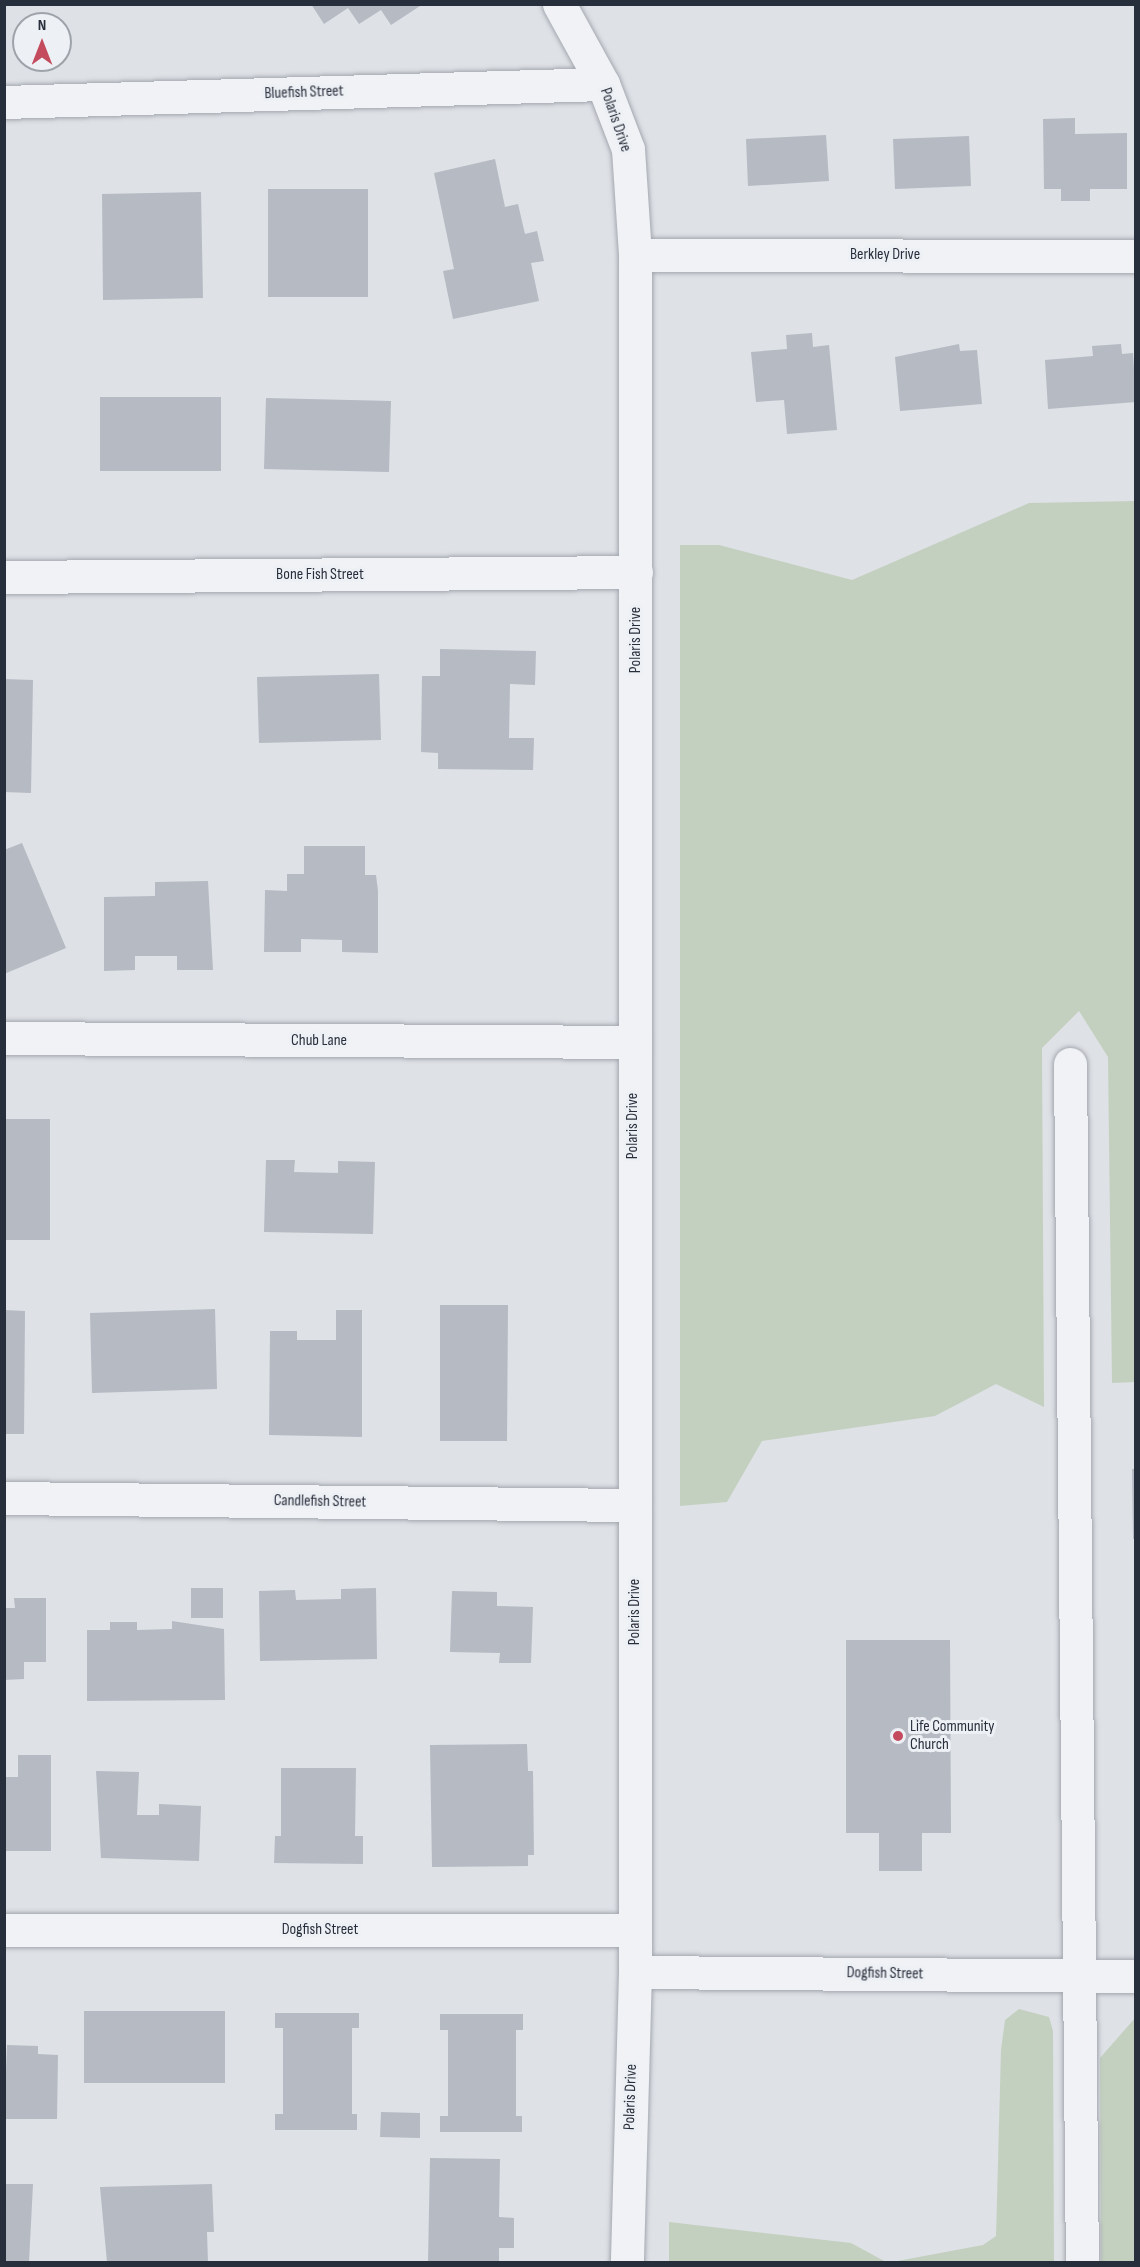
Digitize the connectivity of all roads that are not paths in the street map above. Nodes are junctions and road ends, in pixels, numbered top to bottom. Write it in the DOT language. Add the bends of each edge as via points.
graph roads {
  1 [pos="559,4"];
  2 [pos="603,84"];
  3 [pos="4,102"];
  4 [pos="635,255"];
  5 [pos="1136,256"];
  6 [pos="636,572"];
  7 [pos="4,577"];
  8 [pos="4,1038"];
  9 [pos="633,1042"];
  10 [pos="1070,1064"];
  11 [pos="4,1498"];
  12 [pos="635,1505"];
  13 [pos="4,1930"];
  14 [pos="635,1930"];
  15 [pos="635,1972"];
  16 [pos="1081,1976"];
  17 [pos="1136,1976"];
  18 [pos="627,2262"];
  19 [pos="1082,2262"];
  1 -- 2 [label="street, Polaris Drive"];
  2 -- 3 [label="street, Bluefish Street"];
  2 -- 4 [label="street, Polaris Drive" via="628,149"];
  4 -- 5 [label="street, Berkley Drive"];
  4 -- 6 [label="street, Polaris Drive"];
  6 -- 7 [label="street, Bone Fish Street"];
  6 -- 9 [label="street, Polaris Drive"];
  8 -- 9 [label="street, Chub Lane"];
  9 -- 12 [label="street, Polaris Drive"];
  10 -- 16 [label="street"];
  11 -- 12 [label="street, Candlefish Street"];
  12 -- 14 [label="street, Polaris Drive"];
  13 -- 14 [label="street, Dogfish Street"];
  14 -- 15 [label="street, Polaris Drive"];
  15 -- 16 [label="street, Dogfish Street"];
  15 -- 18 [label="street, Polaris Drive"];
  16 -- 17 [label="street, Dogfish Street"];
  16 -- 19 [label="street"];
}
